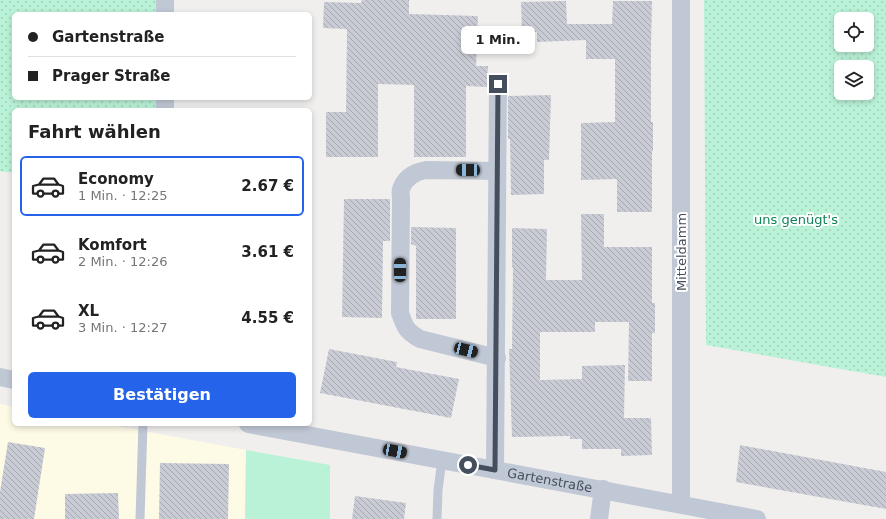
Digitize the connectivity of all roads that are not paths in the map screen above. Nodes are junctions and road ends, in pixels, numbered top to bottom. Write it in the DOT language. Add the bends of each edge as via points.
graph roads {
  1 [pos="165,0"];
  2 [pos="681,0"];
  3 [pos="165,12"];
  4 [pos="498,84"];
  5 [pos="496,171"];
  6 [pos="497,358"];
  7 [pos="0,377"];
  8 [pos="12,380"];
  9 [pos="143,426"];
  10 [pos="259,426"];
  11 [pos="442,460"];
  12 [pos="495,470"];
  13 [pos="602,489"];
  14 [pos="681,504"];
  15 [pos="140,519"];
  16 [pos="436,519"];
  17 [pos="599,519"];
  18 [pos="757,519"];
  1 -- 3 [label="street"];
  2 -- 14 [label="street, Mitteldamm"];
  4 -- 5 [label="street"];
  5 -- 6 [label="street"];
  5 -- 6 [label="street" via="426,170 416,172 407,178 401,189 400,199 400,313 404,326 420,339"];
  6 -- 12 [label="street"];
  7 -- 8 [label="street"];
  9 -- 15 [label="lane"];
  10 -- 11 [label="street, Gartenstraße"];
  11 -- 12 [label="street, Gartenstraße"];
  11 -- 16 [label="lane"];
  12 -- 13 [label="street, Gartenstraße"];
  13 -- 14 [label="street, Gartenstraße"];
  13 -- 17 [label="street"];
  14 -- 18 [label="street, Gartenstraße"];
}
